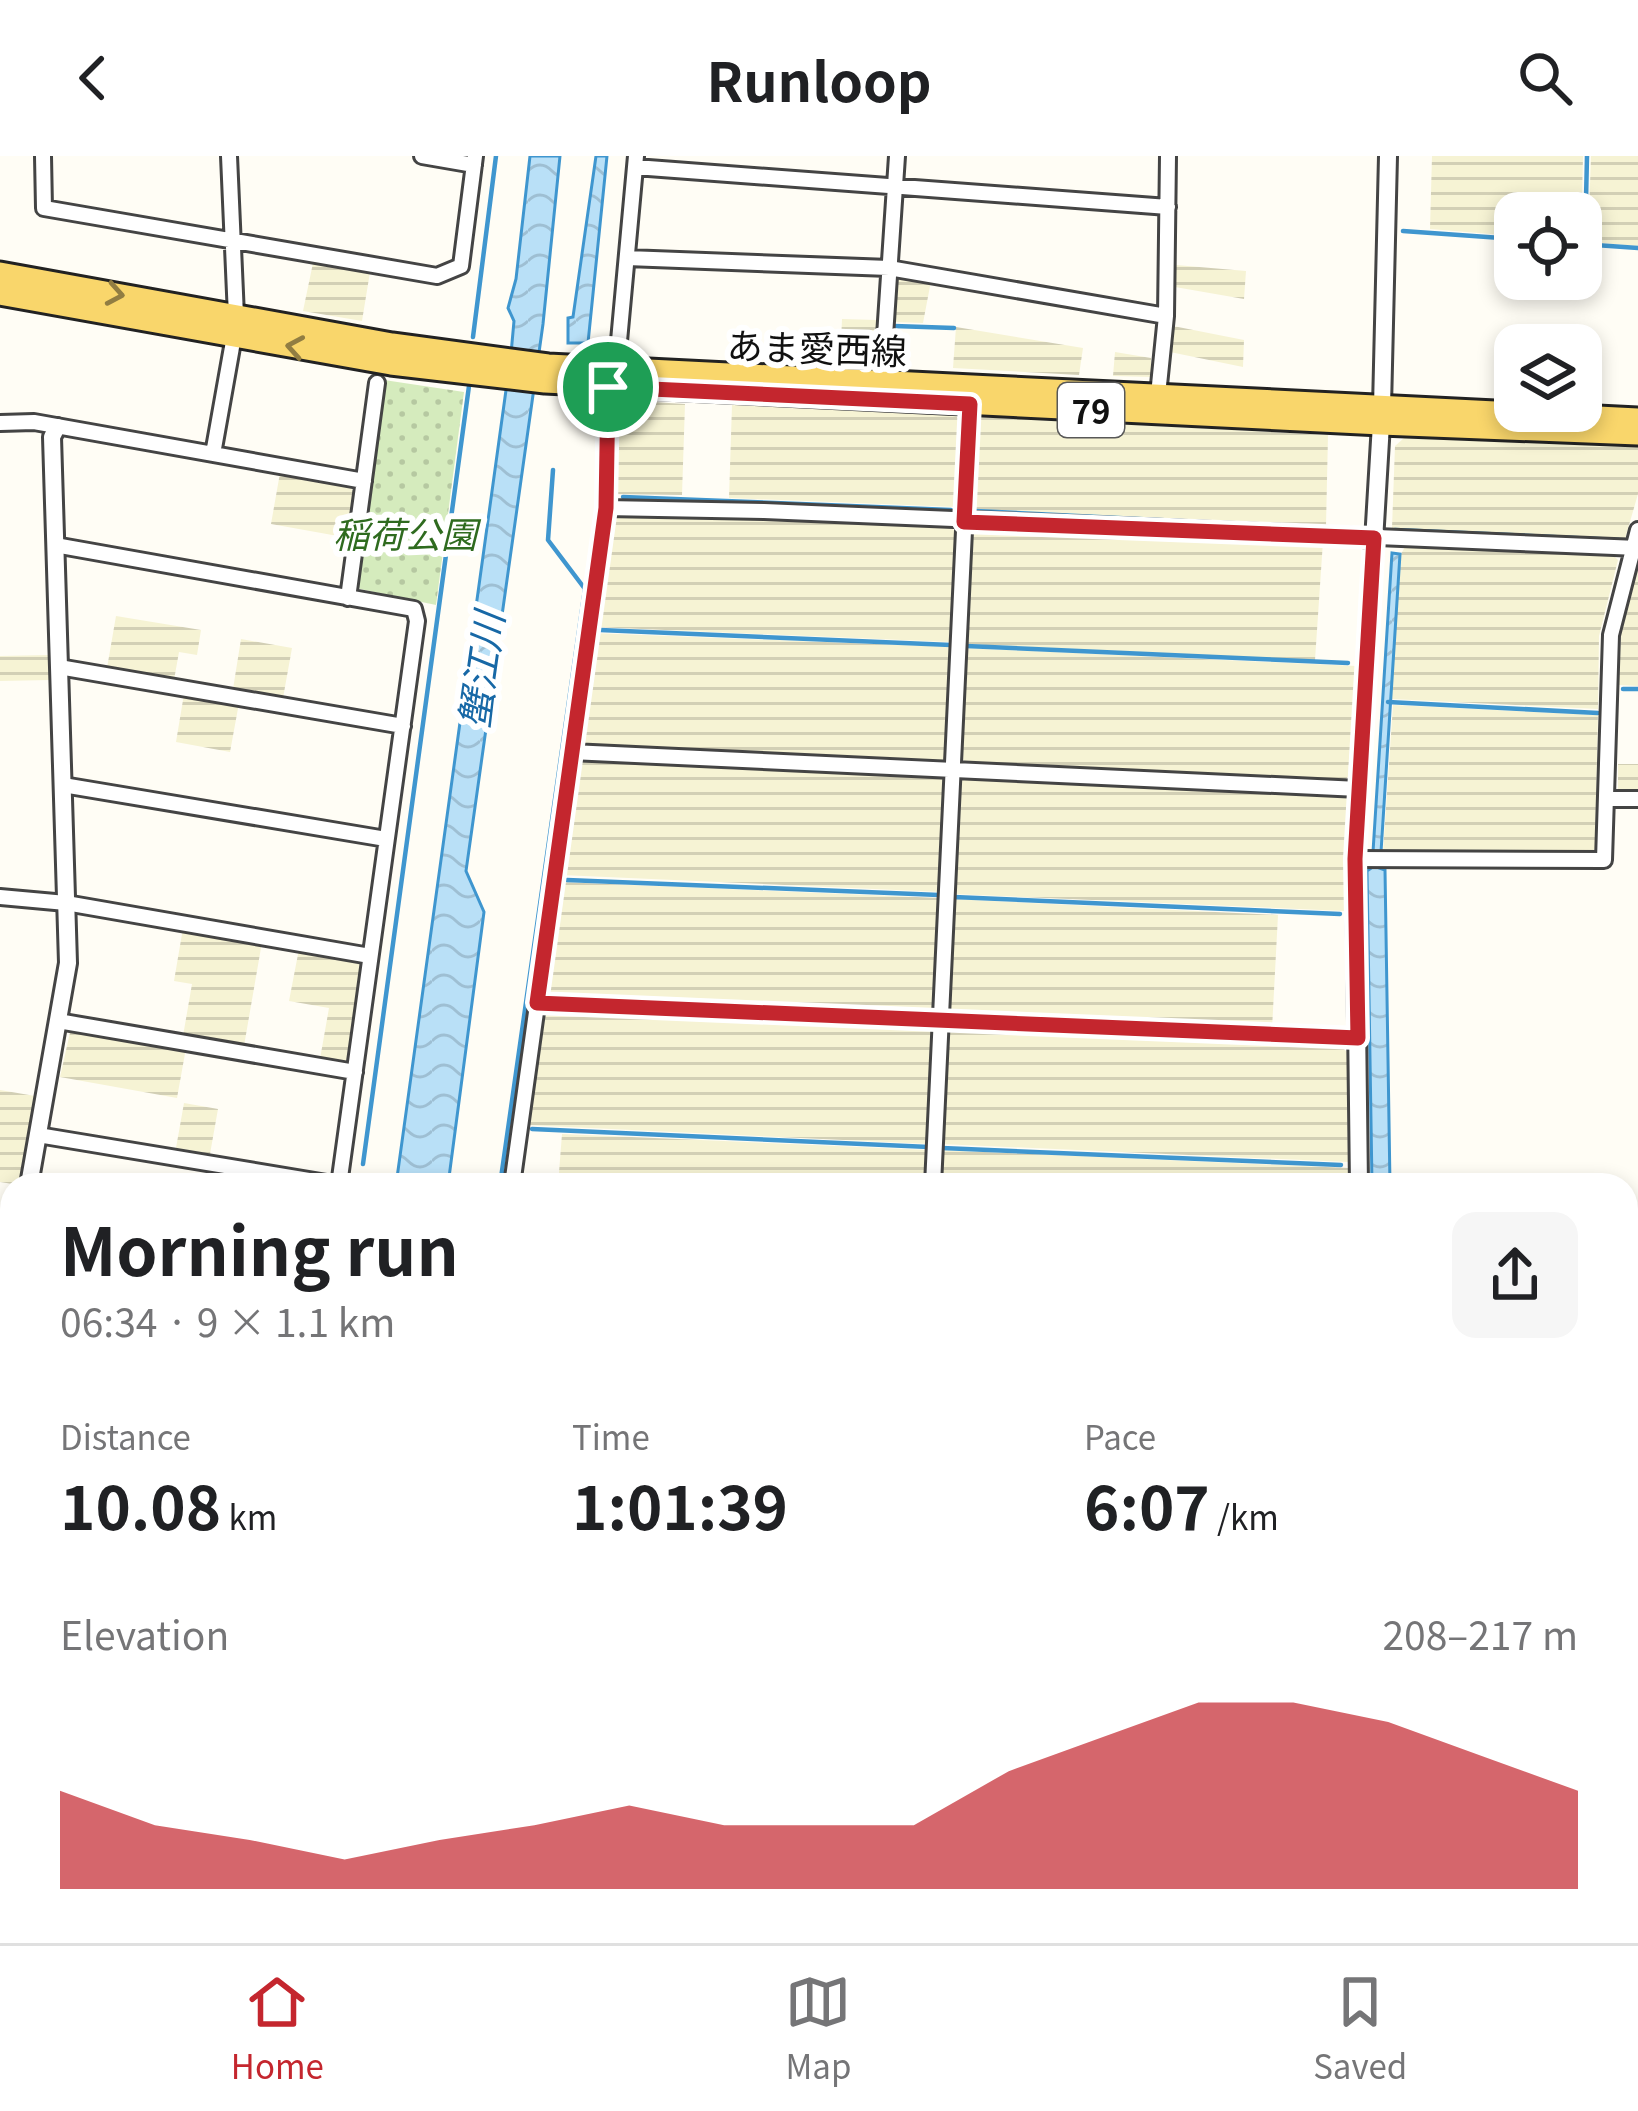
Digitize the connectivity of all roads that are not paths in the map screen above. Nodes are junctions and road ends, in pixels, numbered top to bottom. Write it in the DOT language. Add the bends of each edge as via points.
graph roads {
  1 [pos="43,156"];
  2 [pos="229,156"];
  3 [pos="422,156"];
  4 [pos="897,156"];
  5 [pos="1168,156"];
  6 [pos="1388,156"];
  7 [pos="474,161"];
  8 [pos="636,161"];
  9 [pos="895,186"];
  10 [pos="1168,207"];
  11 [pos="232,241"];
  12 [pos="627,258"];
  13 [pos="889,268"];
  14 [pos="0,273"];
  15 [pos="0,294"];
  16 [pos="1166,316"];
  17 [pos="235,326"];
  18 [pos="619,341"];
  19 [pos="546,374"];
  20 [pos="882,381"];
  21 [pos="377,382"];
  22 [pos="608,387"];
  23 [pos="1158,395"];
  24 [pos="970,404"];
  25 [pos="1382,416"];
  26 [pos="1638,418"];
  27 [pos="0,423"];
  28 [pos="57,427"];
  29 [pos="1638,434"];
  30 [pos="213,454"];
  31 [pos="364,482"];
  32 [pos="606,508"];
  33 [pos="964,522"];
  34 [pos="1638,530"];
  35 [pos="1374,538"];
  36 [pos="55,545"];
  37 [pos="1635,548"];
  38 [pos="348,598"];
  39 [pos="59,667"];
  40 [pos="403,725"];
  41 [pos="571,752"];
  42 [pos="952,770"];
  43 [pos="63,785"];
  44 [pos="1359,789"];
  45 [pos="1606,799"];
  46 [pos="1638,799"];
  47 [pos="386,839"];
  48 [pos="1355,859"];
  49 [pos="0,897"];
  50 [pos="66,903"];
  51 [pos="370,956"];
  52 [pos="537,1003"];
  53 [pos="941,1020"];
  54 [pos="58,1021"];
  55 [pos="1358,1038"];
  56 [pos="355,1072"];
  57 [pos="38,1135"];
  58 [pos="31,1173"];
  59 [pos="267,1173"];
  60 [pos="341,1173"];
  61 [pos="514,1173"];
  62 [pos="934,1173"];
  63 [pos="1359,1173"];
  1 -- 11 [label="street" via="44,208"];
  2 -- 11 [label="street"];
  3 -- 7 [label="street"];
  4 -- 9 [label="street"];
  5 -- 10 [label="street"];
  6 -- 25 [label="street"];
  7 -- 11 [label="street" via="461,266 437,276"];
  8 -- 9 [label="street"];
  8 -- 12 [label="street"];
  9 -- 10 [label="street"];
  9 -- 13 [label="street"];
  10 -- 16 [label="street"];
  11 -- 17 [label="street"];
  12 -- 13 [label="street"];
  12 -- 18 [label="street"];
  13 -- 16 [label="street"];
  13 -- 20 [label="street"];
  14 -- 17 [label="main road, あま愛西線 / 79, one-way"];
  15 -- 17 [label="main road, あま愛西線 / 79"];
  16 -- 23 [label="street"];
  17 -- 19 [label="main road, あま愛西線 / 79" via="391,364"];
  17 -- 30 [label="street"];
  19 -- 20 [label="main road, あま愛西線 / 79"];
  19 -- 22 [label="main road, あま愛西線 / 79"];
  20 -- 23 [label="main road, あま愛西線 / 79"];
  21 -- 31 [label="street"];
  22 -- 24 [label="main road, あま愛西線 / 79"];
  22 -- 32 [label="street"];
  23 -- 25 [label="main road, あま愛西線 / 79"];
  24 -- 25 [label="main road, あま愛西線 / 79"];
  24 -- 33 [label="street"];
  25 -- 26 [label="main road, あま愛西線 / 79"];
  25 -- 29 [label="main road, あま愛西線 / 79"];
  25 -- 35 [label="street"];
  27 -- 28 [label="street"];
  28 -- 30 [label="street"];
  28 -- 36 [label="street"];
  30 -- 31 [label="street"];
  31 -- 38 [label="street"];
  32 -- 33 [label="street"];
  32 -- 41 [label="street"];
  33 -- 35 [label="street"];
  33 -- 42 [label="street"];
  34 -- 37 [label="street"];
  35 -- 37 [label="street"];
  35 -- 44 [label="street"];
  36 -- 38 [label="street"];
  36 -- 39 [label="street"];
  37 -- 45 [label="street" via="1611,634"];
  38 -- 40 [label="street" via="414,609"];
  39 -- 40 [label="street"];
  39 -- 43 [label="street"];
  40 -- 47 [label="street"];
  41 -- 42 [label="street"];
  41 -- 52 [label="street"];
  42 -- 44 [label="street"];
  42 -- 53 [label="street"];
  43 -- 47 [label="street"];
  43 -- 50 [label="street"];
  44 -- 48 [label="street"];
  45 -- 46 [label="street"];
  45 -- 48 [label="street" via="1604,860"];
  47 -- 51 [label="street"];
  48 -- 55 [label="street"];
  49 -- 50 [label="street"];
  50 -- 51 [label="street"];
  50 -- 54 [label="street" via="68,963"];
  51 -- 56 [label="street"];
  52 -- 53 [label="street"];
  52 -- 61 [label="street"];
  53 -- 55 [label="street"];
  53 -- 62 [label="street"];
  54 -- 56 [label="street"];
  54 -- 57 [label="street"];
  55 -- 63 [label="street"];
  56 -- 60 [label="street"];
  57 -- 58 [label="street"];
  57 -- 59 [label="street"];
}
